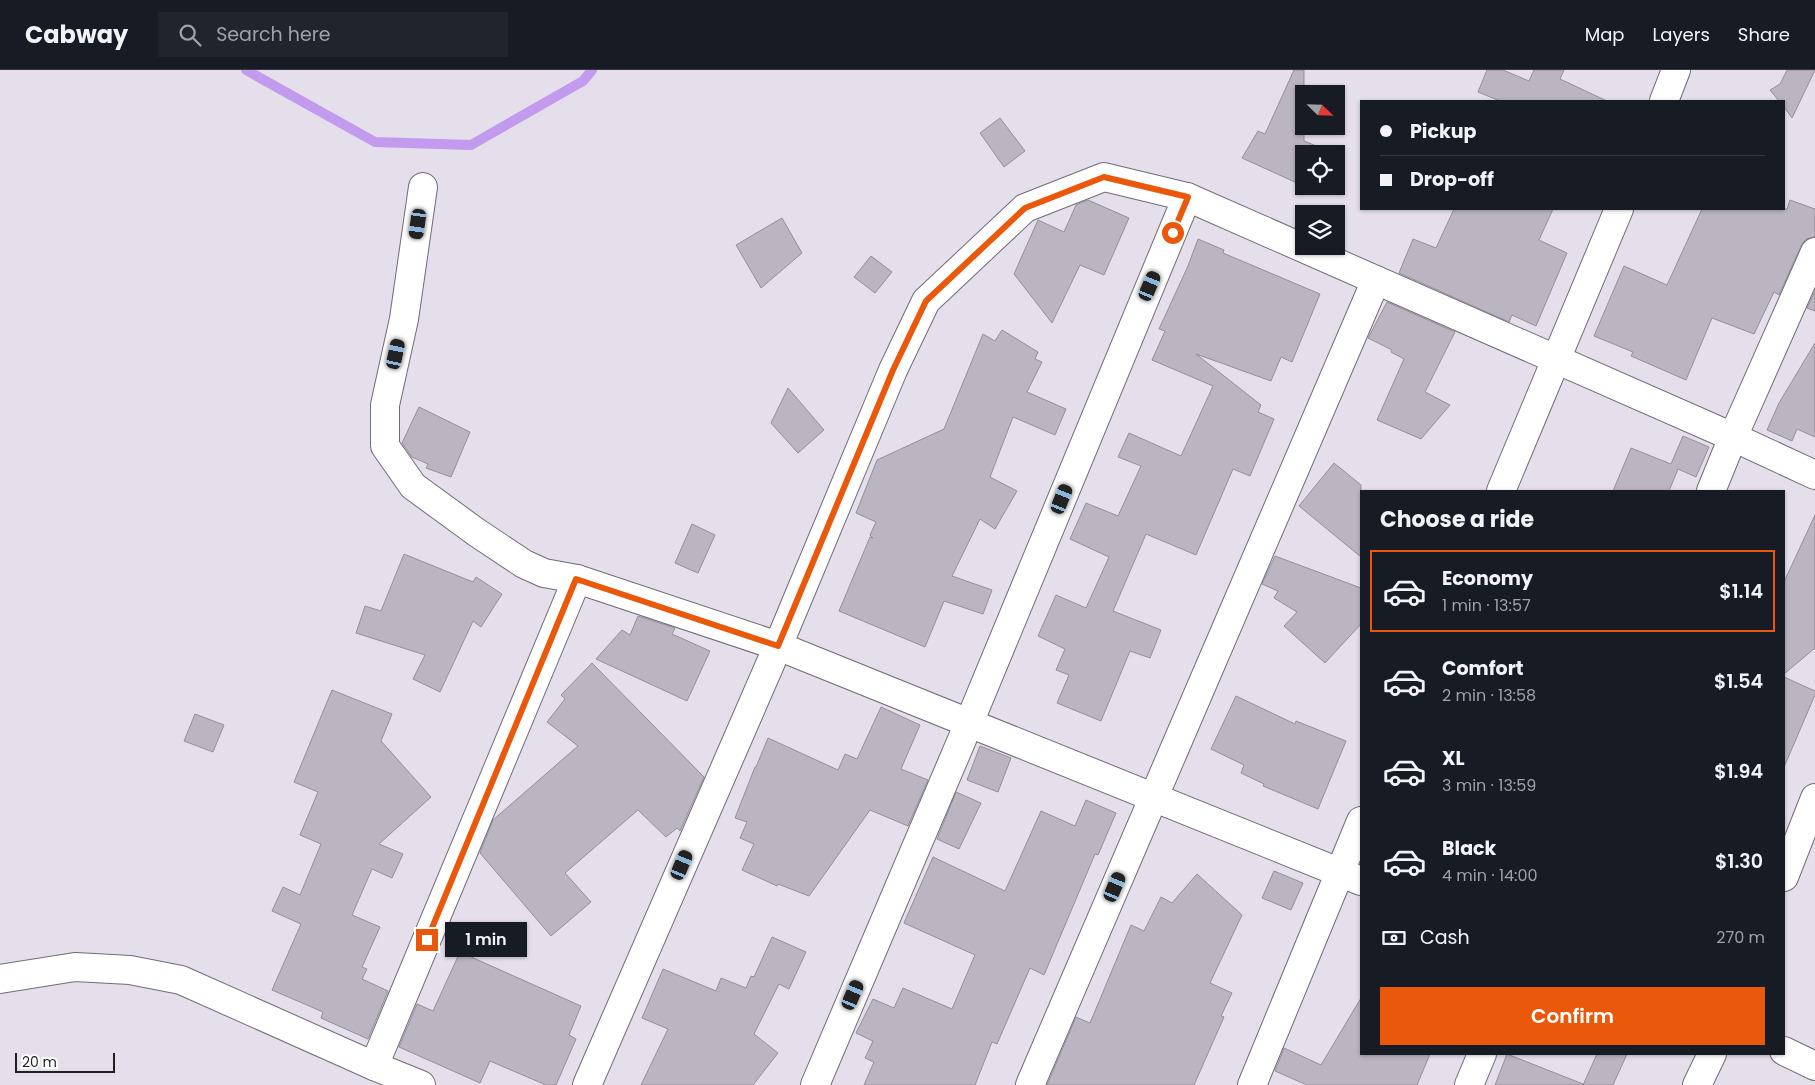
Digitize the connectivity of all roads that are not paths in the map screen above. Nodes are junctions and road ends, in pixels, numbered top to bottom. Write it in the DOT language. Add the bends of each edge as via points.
graph roads {
  1 [pos="1676,70"];
  2 [pos="1664,100"];
  3 [pos="424,186"];
  4 [pos="1188,197"];
  5 [pos="1619,210"];
  6 [pos="1815,252"];
  7 [pos="1376,280"];
  8 [pos="1557,360"];
  9 [pos="1733,437"];
  10 [pos="1815,475"];
  11 [pos="1501,490"];
  12 [pos="1711,490"];
  13 [pos="576,579"];
  14 [pos="778,646"];
  15 [pos="969,723"];
  16 [pos="1154,797"];
  17 [pos="1815,798"];
  18 [pos="1360,826"];
  19 [pos="1785,874"];
  20 [pos="1350,877"];
  21 [pos="0,979"];
  22 [pos="1785,1051"];
  23 [pos="1482,1055"];
  24 [pos="1712,1055"];
  25 [pos="374,1066"];
  26 [pos="1815,1066"];
  27 [pos="421,1085"];
  28 [pos="588,1085"];
  29 [pos="815,1085"];
  30 [pos="1030,1085"];
  31 [pos="1252,1085"];
  32 [pos="1469,1085"];
  33 [pos="1697,1085"];
  1 -- 2 [label="street"];
  3 -- 13 [label="street" via="404,319 385,405 385,446 413,486 476,532 524,564 544,573"];
  4 -- 7 [label="street"];
  4 -- 14 [label="street" via="1104,177 1025,208 926,301 893,370"];
  4 -- 15 [label="street"];
  5 -- 8 [label="street"];
  6 -- 9 [label="street"];
  7 -- 8 [label="street"];
  7 -- 16 [label="street"];
  8 -- 9 [label="street"];
  8 -- 11 [label="street"];
  9 -- 10 [label="street"];
  9 -- 12 [label="street"];
  13 -- 14 [label="street"];
  13 -- 25 [label="street"];
  14 -- 15 [label="street"];
  14 -- 28 [label="street"];
  15 -- 16 [label="street"];
  15 -- 29 [label="street"];
  16 -- 20 [label="street"];
  16 -- 30 [label="street"];
  17 -- 19 [label="street"];
  18 -- 20 [label="street"];
  20 -- 31 [label="street"];
  21 -- 25 [label="street" via="75,967 130,970 181,980"];
  22 -- 26 [label="street"];
  23 -- 32 [label="street"];
  24 -- 33 [label="street"];
  25 -- 27 [label="street"];
}
